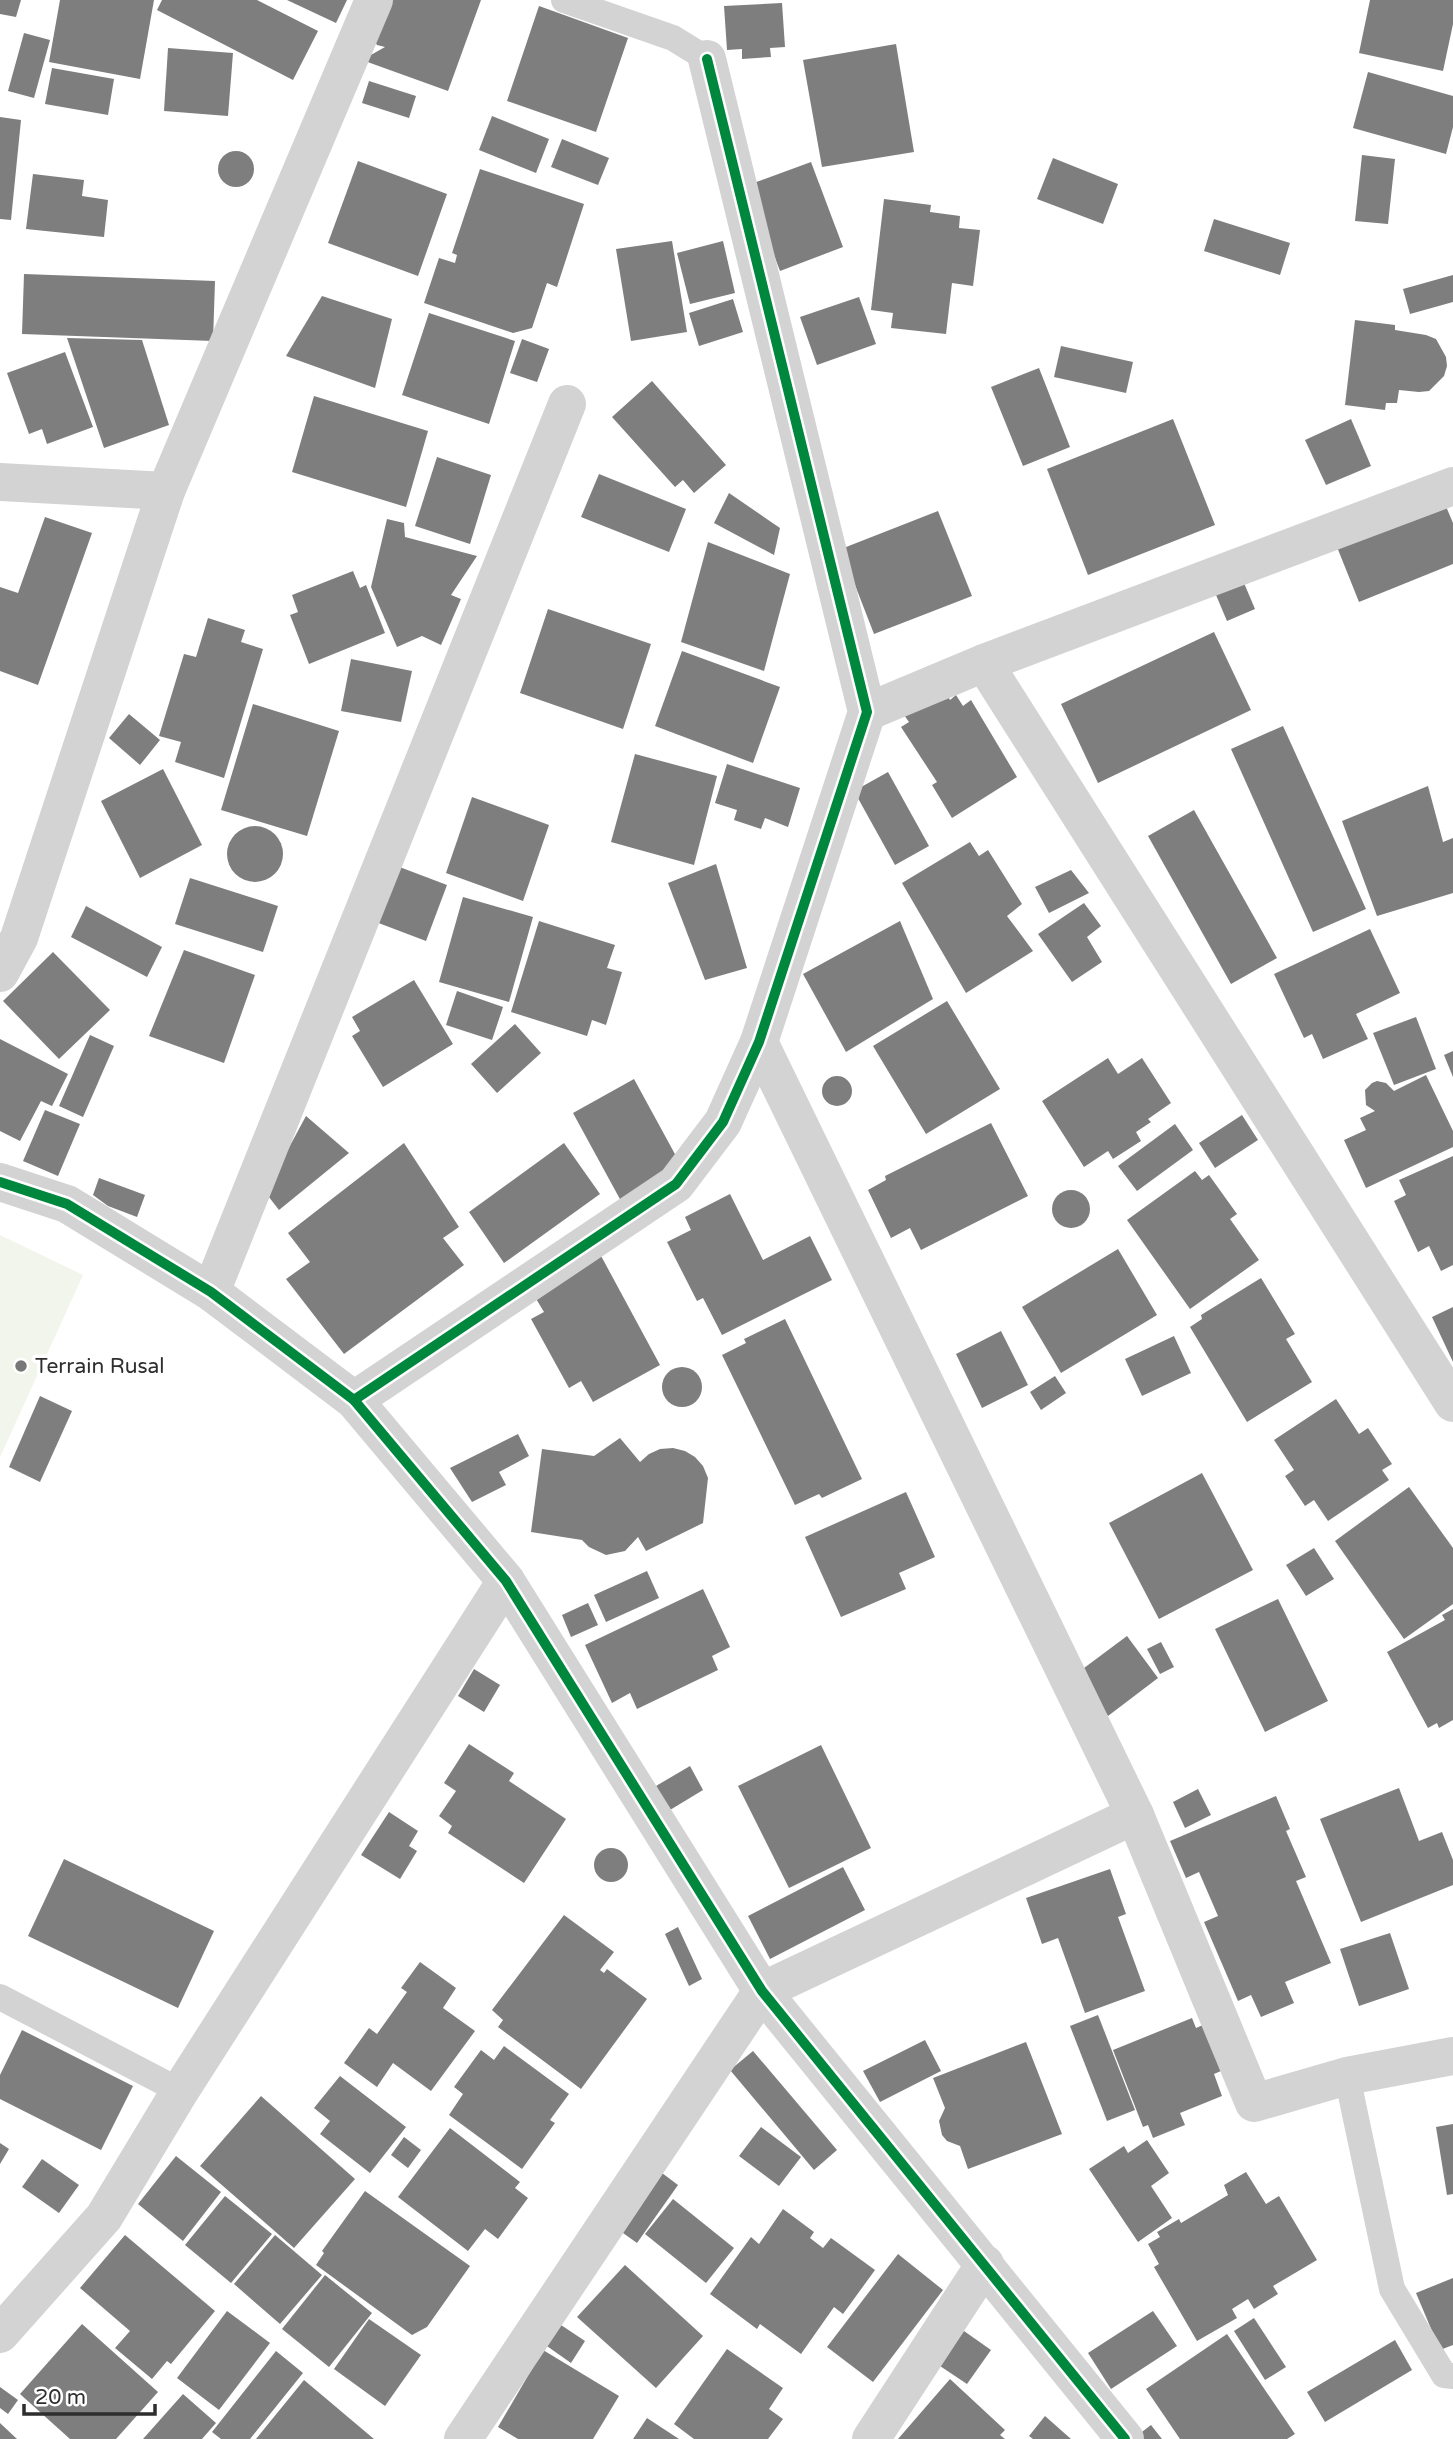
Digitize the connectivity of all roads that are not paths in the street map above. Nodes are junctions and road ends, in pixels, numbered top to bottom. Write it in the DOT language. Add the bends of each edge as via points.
graph roads {
  1 [pos="374,0"];
  2 [pos="564,0"];
  3 [pos="708,59"];
  4 [pos="567,404"];
  5 [pos="0,482"];
  6 [pos="1453,486"];
  7 [pos="166,491"];
  8 [pos="984,663"];
  9 [pos="867,712"];
  10 [pos="0,973"];
  11 [pos="759,1042"];
  12 [pos="0,1182"];
  13 [pos="211,1292"];
  14 [pos="354,1400"];
  15 [pos="1453,1403"];
  16 [pos="506,1581"];
  17 [pos="1135,1815"];
  18 [pos="762,1991"];
  19 [pos="0,1997"];
  20 [pos="1453,2056"];
  21 [pos="1347,2076"];
  22 [pos="180,2091"];
  23 [pos="985,2264"];
  24 [pos="0,2334"];
  25 [pos="1453,2376"];
  26 [pos="463,2439"];
  27 [pos="871,2439"];
  28 [pos="1125,2439"];
  1 -- 7 [label="street"];
  2 -- 3 [label="lane" via="673,38"];
  3 -- 9 [label="street"];
  4 -- 13 [label="street"];
  5 -- 7 [label="street"];
  6 -- 8 [label="street"];
  7 -- 10 [label="street" via="19,938"];
  8 -- 9 [label="street"];
  8 -- 15 [label="street"];
  9 -- 11 [label="street"];
  11 -- 14 [label="street" via="723,1122 676,1184"];
  11 -- 17 [label="street"];
  12 -- 13 [label="street" via="67,1204"];
  13 -- 14 [label="street"];
  14 -- 16 [label="street"];
  16 -- 18 [label="street"];
  16 -- 22 [label="street"];
  17 -- 18 [label="street"];
  17 -- 21 [label="street" via="1254,2103"];
  18 -- 23 [label="street"];
  18 -- 26 [label="street"];
  19 -- 22 [label="lane"];
  20 -- 21 [label="street"];
  21 -- 25 [label="lane" via="1392,2289 1444,2375"];
  22 -- 24 [label="street" via="104,2217"];
  23 -- 27 [label="street"];
  23 -- 28 [label="street"];
}
